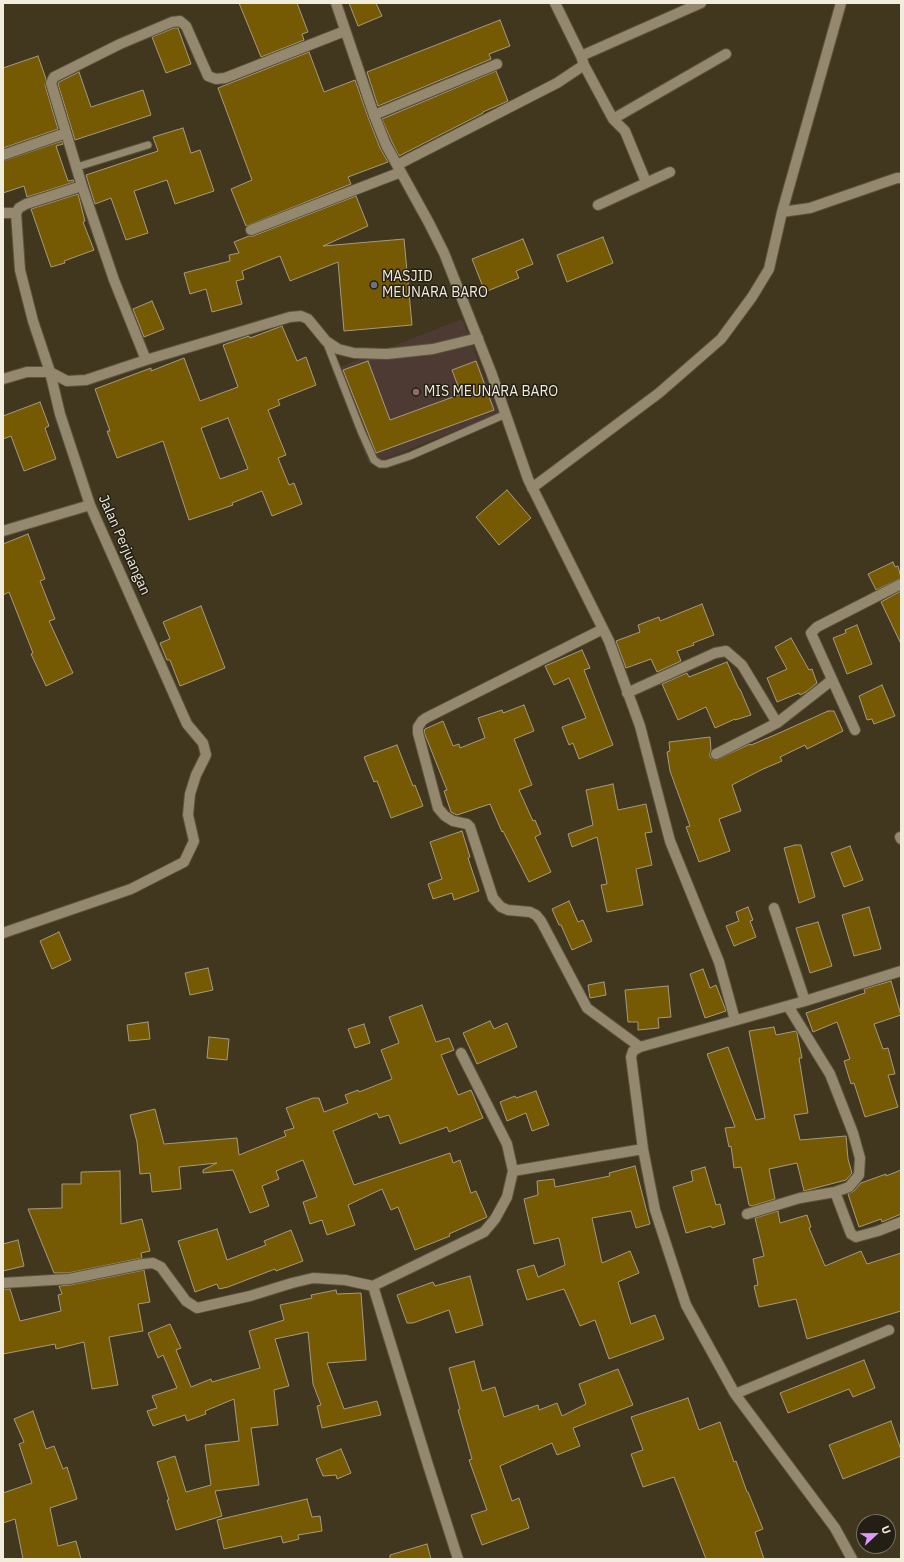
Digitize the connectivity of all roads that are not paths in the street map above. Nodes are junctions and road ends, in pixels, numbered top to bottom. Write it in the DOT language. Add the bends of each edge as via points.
graph roads {
  1 [pos="336,3"];
  2 [pos="555,3"];
  3 [pos="701,3"];
  4 [pos="841,3"];
  5 [pos="345,31"];
  6 [pos="726,54"];
  7 [pos="583,60"];
  8 [pos="497,64"];
  9 [pos="374,115"];
  10 [pos="613,119"];
  11 [pos="66,133"];
  12 [pos="148,145"];
  13 [pos="3,155"];
  14 [pos="77,167"];
  15 [pos="399,168"];
  16 [pos="670,172"];
  17 [pos="901,178"];
  18 [pos="646,182"];
  19 [pos="82,186"];
  20 [pos="598,205"];
  21 [pos="782,212"];
  22 [pos="3,213"];
  23 [pos="16,213"];
  24 [pos="251,230"];
  25 [pos="478,338"];
  26 [pos="326,341"];
  27 [pos="146,360"];
  28 [pos="50,372"];
  29 [pos="3,379"];
  30 [pos="506,414"];
  31 [pos="530,483"];
  32 [pos="90,505"];
  33 [pos="3,531"];
  34 [pos="901,584"];
  35 [pos="603,630"];
  36 [pos="832,680"];
  37 [pos="627,693"];
  38 [pos="777,722"];
  39 [pos="855,730"];
  40 [pos="716,754"];
  41 [pos="774,908"];
  42 [pos="3,933"];
  43 [pos="901,971"];
  44 [pos="805,1001"];
  45 [pos="788,1006"];
  46 [pos="735,1020"];
  47 [pos="640,1047"];
  48 [pos="461,1053"];
  49 [pos="642,1149"];
  50 [pos="513,1171"];
  51 [pos="835,1192"];
  52 [pos="747,1214"];
  53 [pos="901,1222"];
  54 [pos="3,1283"];
  55 [pos="373,1286"];
  56 [pos="888,1330"];
  57 [pos="735,1394"];
  58 [pos="458,1559"];
  59 [pos="852,1559"];
  1 -- 5 [label="street"];
  2 -- 7 [label="street"];
  3 -- 7 [label="street"];
  4 -- 21 [label="street"];
  5 -- 9 [label="street"];
  5 -- 11 [label="street" via="225,78 216,79 208,76 186,26 180,21 172,22 120,44 54,77 52,83"];
  6 -- 10 [label="street"];
  7 -- 10 [label="street"];
  7 -- 15 [label="street" via="557,83"];
  8 -- 9 [label="street"];
  9 -- 15 [label="street"];
  10 -- 18 [label="street" via="625,131"];
  11 -- 13 [label="street"];
  11 -- 14 [label="street"];
  12 -- 14 [label="lane"];
  14 -- 19 [label="street"];
  15 -- 24 [label="street"];
  15 -- 25 [label="street" via="444,254"];
  16 -- 18 [label="street"];
  17 -- 21 [label="street" via="810,208"];
  18 -- 20 [label="street"];
  19 -- 23 [label="street" via="26,204"];
  19 -- 27 [label="street" via="114,280"];
  21 -- 31 [label="street" via="769,269 722,339 659,393"];
  22 -- 23 [label="street"];
  23 -- 28 [label="street, Jalan Perjuangan" via="20,270"];
  25 -- 26 [label="street" via="433,349 387,354 354,353 338,349"];
  25 -- 30 [label="street"];
  26 -- 27 [label="street" via="308,319 301,316 290,317"];
  26 -- 30 [label="lane" via="361,432 374,460 380,464 410,456"];
  27 -- 28 [label="street" via="86,380 67,380"];
  28 -- 29 [label="street" via="27,372"];
  28 -- 32 [label="street, Jalan Perjuangan" via="60,414"];
  30 -- 31 [label="street"];
  31 -- 35 [label="street"];
  32 -- 33 [label="street"];
  32 -- 42 [label="street, Jalan Perjuangan" via="188,724 202,743 206,755 190,794 188,815 194,841 184,862 131,889"];
  34 -- 36 [label="street" via="817,627 811,633"];
  35 -- 37 [label="street"];
  35 -- 47 [label="street" via="426,718 418,726 418,733 438,808 445,816 470,827 493,898 501,907 508,910 536,915 586,1008"];
  36 -- 38 [label="street"];
  36 -- 39 [label="street"];
  37 -- 38 [label="street" via="715,653 726,651 742,665"];
  37 -- 46 [label="street" via="640,726 670,841 719,962"];
  38 -- 40 [label="street"];
  41 -- 44 [label="street"];
  43 -- 44 [label="street"];
  44 -- 45 [label="street"];
  45 -- 46 [label="street"];
  45 -- 51 [label="street" via="830,1074 860,1158 859,1175 850,1187"];
  46 -- 47 [label="street"];
  47 -- 49 [label="street" via="633,1051 631,1057"];
  48 -- 50 [label="street" via="507,1144"];
  49 -- 50 [label="street"];
  49 -- 57 [label="street" via="655,1210 686,1305"];
  50 -- 55 [label="street" via="507,1197 484,1232"];
  51 -- 52 [label="street" via="800,1198"];
  51 -- 53 [label="street" via="851,1234 856,1237"];
  54 -- 55 [label="street" via="68,1279 153,1263 161,1267 186,1301 197,1308 313,1278 345,1280"];
  55 -- 58 [label="street"];
  56 -- 57 [label="street"];
  57 -- 59 [label="street" via="835,1528"];
}
